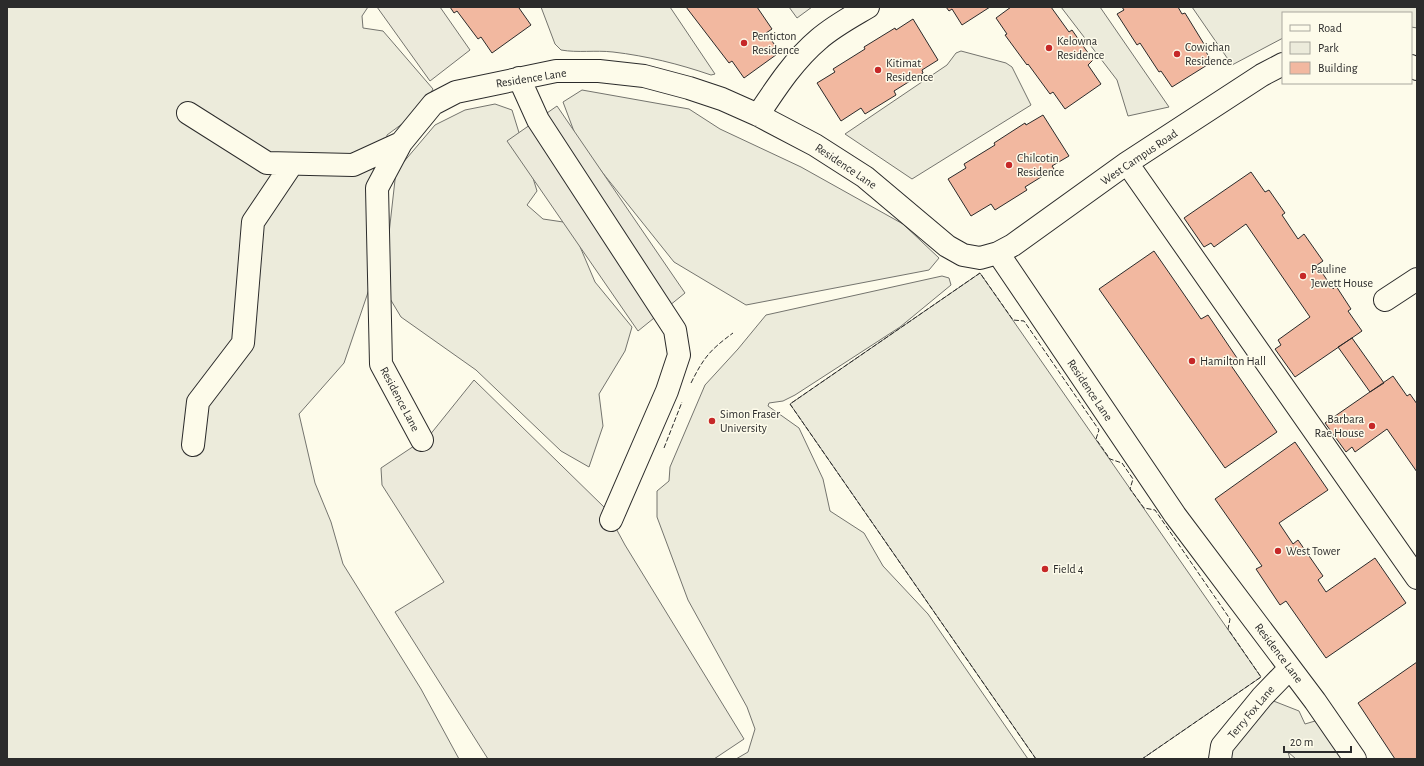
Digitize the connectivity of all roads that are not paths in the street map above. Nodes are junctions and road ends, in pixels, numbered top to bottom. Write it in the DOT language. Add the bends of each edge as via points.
graph roads {
  1 [pos="868,7"];
  2 [pos="1282,65"];
  3 [pos="519,78"];
  4 [pos="188,113"];
  5 [pos="758,115"];
  6 [pos="401,143"];
  7 [pos="1127,163"];
  8 [pos="292,164"];
  9 [pos="998,254"];
  10 [pos="1417,279"];
  11 [pos="1385,300"];
  12 [pos="422,440"];
  13 [pos="193,445"];
  14 [pos="611,520"];
  15 [pos="1417,578"];
  16 [pos="1290,668"];
  17 [pos="1220,759"];
  18 [pos="1355,759"];
  1 -- 5 [label="street" via="838,24 818,40 783,77"];
  2 -- 7 [label="street, West Campus Road"];
  3 -- 5 [label="street, Residence Lane" via="556,72 599,71 644,76 695,90"];
  3 -- 6 [label="street, Residence Lane" via="456,92 433,104"];
  3 -- 14 [label="street" via="538,120 675,330 679,355 667,391"];
  4 -- 8 [label="street" via="267,163"];
  5 -- 9 [label="street, Residence Lane" via="815,145 865,177 947,246 963,255 980,258"];
  6 -- 8 [label="street" via="353,165"];
  6 -- 12 [label="street, Residence Lane" via="378,188 381,364"];
  7 -- 9 [label="street, West Campus Road"];
  7 -- 15 [label="street"];
  8 -- 13 [label="street" via="253,222 243,343 198,402"];
  9 -- 16 [label="street, Residence Lane" via="1175,516"];
  10 -- 11 [label="street"];
  16 -- 17 [label="street, Terry Fox Lane" via="1262,697 1222,746"];
  16 -- 18 [label="street, Residence Lane"];
}
